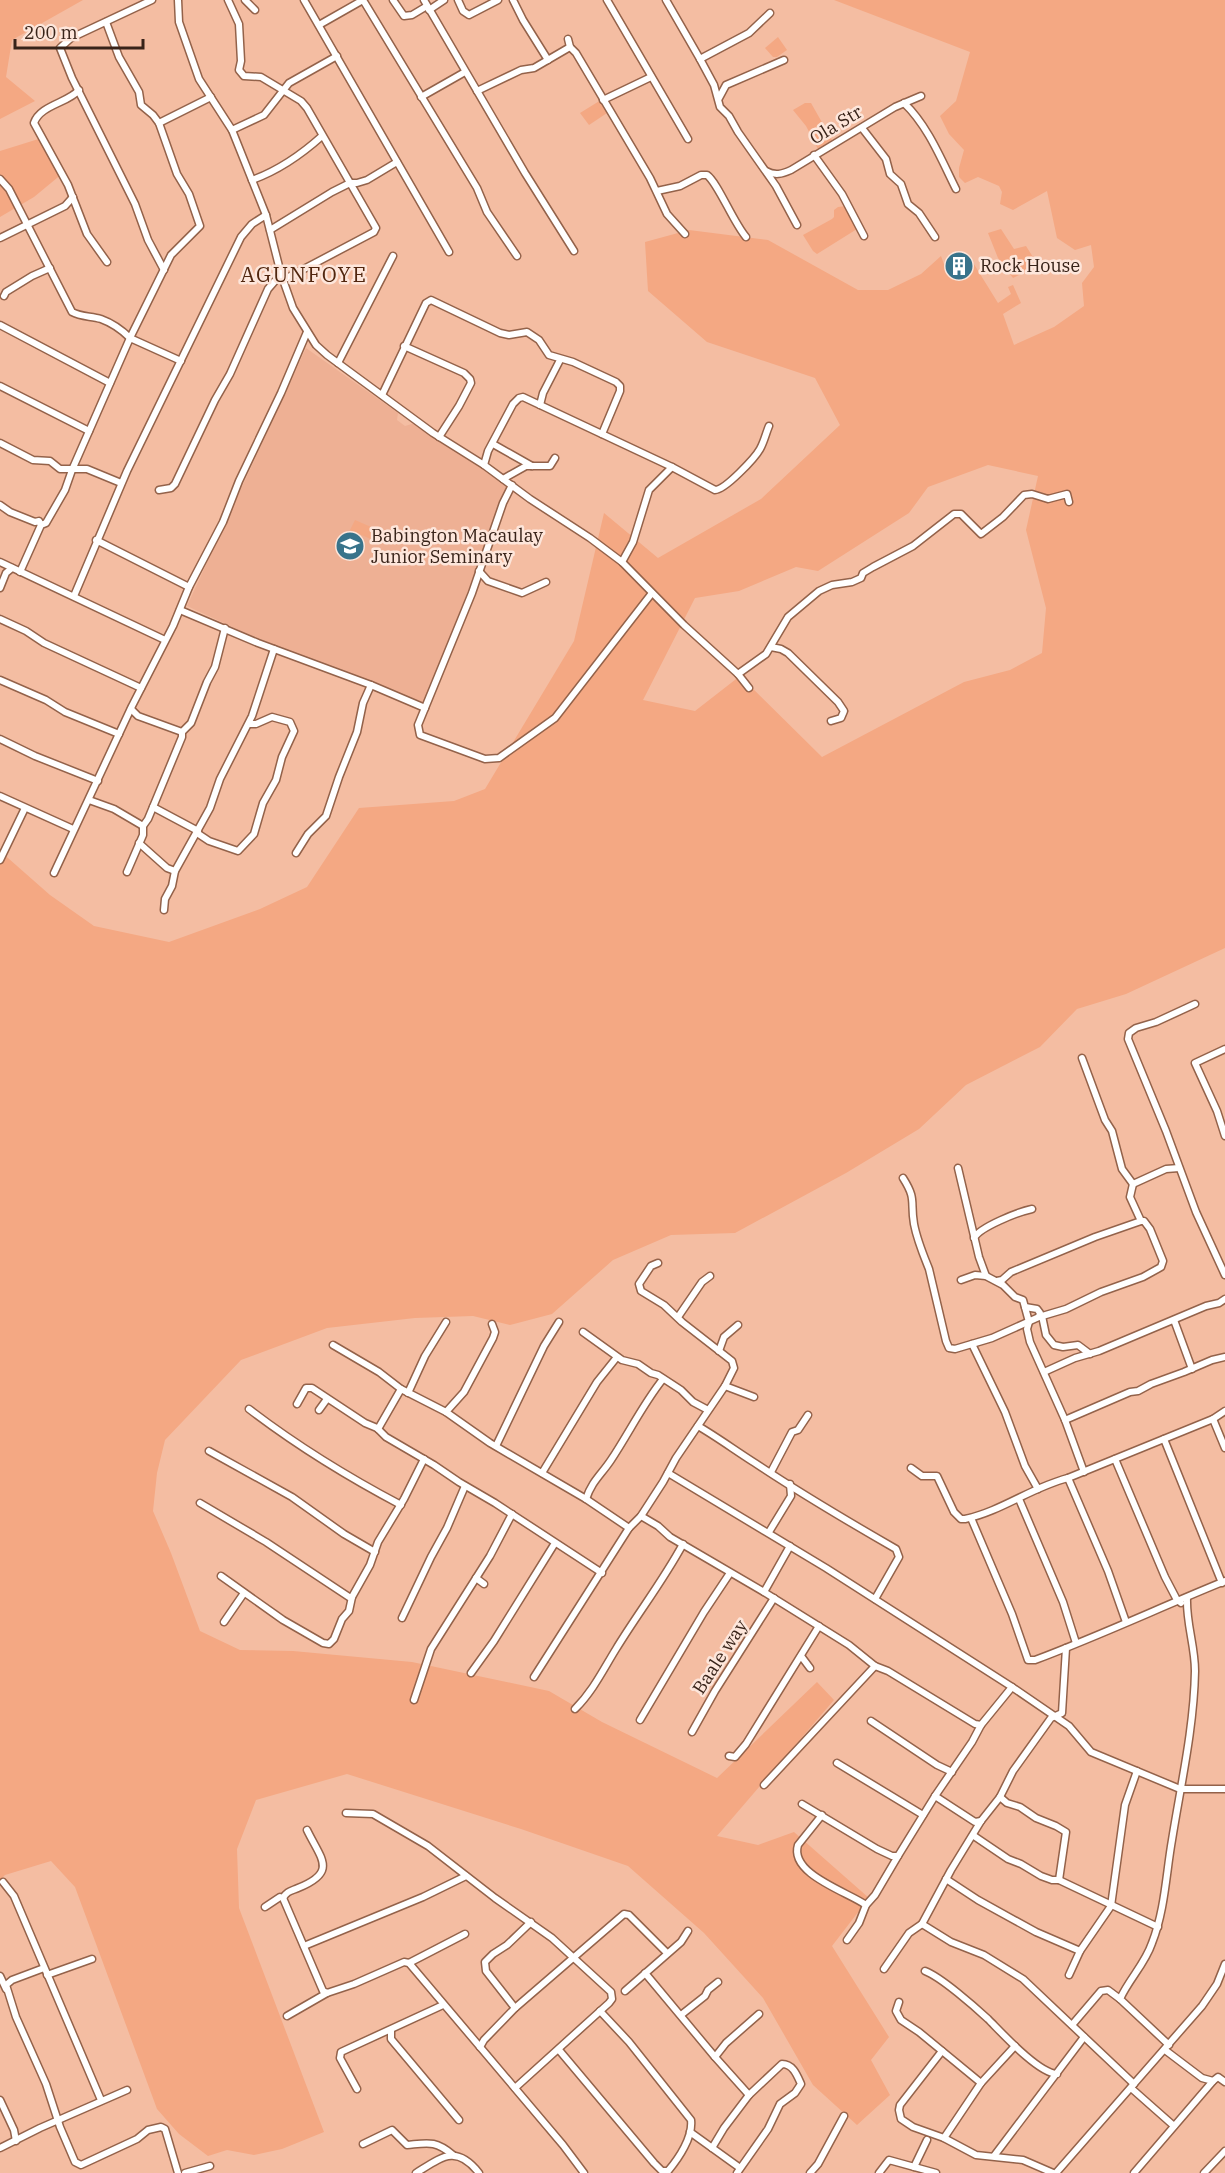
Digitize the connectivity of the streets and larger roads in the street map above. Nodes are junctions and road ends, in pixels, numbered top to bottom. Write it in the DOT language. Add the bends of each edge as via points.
graph roads {
  1 [pos="152,0"];
  2 [pos="178,0"];
  3 [pos="228,0"];
  4 [pos="245,0"];
  5 [pos="304,0"];
  6 [pos="363,0"];
  7 [pos="393,0"];
  8 [pos="444,0"];
  9 [pos="458,0"];
  10 [pos="498,0"];
  11 [pos="513,0"];
  12 [pos="607,0"];
  13 [pos="666,0"];
  14 [pos="137,3"];
  15 [pos="427,5"];
  16 [pos="255,10"];
  17 [pos="770,13"];
  18 [pos="106,22"];
  19 [pos="319,25"];
  20 [pos="568,39"];
  21 [pos="570,47"];
  22 [pos="337,56"];
  23 [pos="700,59"];
  24 [pos="549,60"];
  25 [pos="783,60"];
  26 [pos="465,72"];
  27 [pos="651,77"];
  28 [pos="79,90"];
  29 [pos="284,91"];
  30 [pos="477,91"];
  31 [pos="421,96"];
  32 [pos="921,96"];
  33 [pos="211,97"];
  34 [pos="719,99"];
  35 [pos="603,100"];
  36 [pos="904,103"];
  37 [pos="159,123"];
  38 [pos="862,128"];
  39 [pos="232,130"];
  40 [pos="322,136"];
  41 [pos="688,139"];
  42 [pos="814,154"];
  43 [pos="397,162"];
  44 [pos="766,171"];
  45 [pos="0,179"];
  46 [pos="252,180"];
  47 [pos="350,183"];
  48 [pos="956,189"];
  49 [pos="657,191"];
  50 [pos="74,197"];
  51 [pos="266,215"];
  52 [pos="27,225"];
  53 [pos="797,225"];
  54 [pos="270,230"];
  55 [pos="685,234"];
  56 [pos="864,236"];
  57 [pos="746,237"];
  58 [pos="935,237"];
  59 [pos="0,238"];
  60 [pos="574,251"];
  61 [pos="449,252"];
  62 [pos="393,256"];
  63 [pos="517,256"];
  64 [pos="107,262"];
  65 [pos="50,268"];
  66 [pos="164,270"];
  67 [pos="282,277"];
  68 [pos="4,296"];
  69 [pos="0,325"];
  70 [pos="307,332"];
  71 [pos="130,338"];
  72 [pos="404,346"];
  73 [pos="560,360"];
  74 [pos="181,361"];
  75 [pos="338,363"];
  76 [pos="110,383"];
  77 [pos="0,386"];
  78 [pos="382,395"];
  79 [pos="540,405"];
  80 [pos="768,426"];
  81 [pos="89,431"];
  82 [pos="602,434"];
  83 [pos="439,437"];
  84 [pos="0,443"];
  85 [pos="493,444"];
  86 [pos="488,451"];
  87 [pos="555,458"];
  88 [pos="474,459"];
  89 [pos="484,465"];
  90 [pos="533,466"];
  91 [pos="672,467"];
  92 [pos="72,470"];
  93 [pos="503,479"];
  94 [pos="122,483"];
  95 [pos="512,485"];
  96 [pos="159,490"];
  97 [pos="1069,502"];
  98 [pos="0,505"];
  99 [pos="40,525"];
  100 [pos="96,540"];
  101 [pos="0,562"];
  102 [pos="622,562"];
  103 [pos="12,568"];
  104 [pos="479,571"];
  105 [pos="21,572"];
  106 [pos="546,582"];
  107 [pos="189,587"];
  108 [pos="0,588"];
  109 [pos="652,593"];
  110 [pos="74,596"];
  111 [pos="180,610"];
  112 [pos="0,619"];
  113 [pos="225,628"];
  114 [pos="165,640"];
  115 [pos="771,647"];
  116 [pos="274,649"];
  117 [pos="738,674"];
  118 [pos="0,680"];
  119 [pos="371,685"];
  120 [pos="141,688"];
  121 [pos="749,688"];
  122 [pos="425,708"];
  123 [pos="131,709"];
  124 [pos="831,721"];
  125 [pos="249,724"];
  126 [pos="182,732"];
  127 [pos="119,734"];
  128 [pos="0,739"];
  129 [pos="98,781"];
  130 [pos="0,796"];
  131 [pos="89,800"];
  132 [pos="153,807"];
  133 [pos="25,808"];
  134 [pos="143,826"];
  135 [pos="74,829"];
  136 [pos="197,832"];
  137 [pos="140,843"];
  138 [pos="296,853"];
  139 [pos="0,860"];
  140 [pos="175,871"];
  141 [pos="127,872"];
  142 [pos="54,873"];
  143 [pos="164,910"];
  144 [pos="1195,1004"];
  145 [pos="1225,1049"];
  146 [pos="1082,1058"];
  147 [pos="1225,1136"];
  148 [pos="958,1168"];
  149 [pos="1179,1168"];
  150 [pos="903,1178"];
  151 [pos="1133,1184"];
  152 [pos="1032,1209"];
  153 [pos="1141,1221"];
  154 [pos="974,1238"];
  155 [pos="658,1263"];
  156 [pos="710,1275"];
  157 [pos="1225,1275"];
  158 [pos="986,1276"];
  159 [pos="961,1280"];
  160 [pos="1001,1282"];
  161 [pos="1225,1299"];
  162 [pos="1025,1307"];
  163 [pos="1040,1316"];
  164 [pos="678,1317"];
  165 [pos="1174,1320"];
  166 [pos="446,1322"];
  167 [pos="559,1322"];
  168 [pos="1029,1322"];
  169 [pos="492,1324"];
  170 [pos="738,1325"];
  171 [pos="583,1332"];
  172 [pos="972,1344"];
  173 [pos="333,1345"];
  174 [pos="719,1351"];
  175 [pos="1090,1354"];
  176 [pos="617,1357"];
  177 [pos="1225,1357"];
  178 [pos="1192,1369"];
  179 [pos="1044,1372"];
  180 [pos="663,1379"];
  181 [pos="725,1386"];
  182 [pos="401,1389"];
  183 [pos="408,1393"];
  184 [pos="754,1397"];
  185 [pos="327,1399"];
  186 [pos="297,1404"];
  187 [pos="249,1409"];
  188 [pos="319,1410"];
  189 [pos="708,1410"];
  190 [pos="1225,1411"];
  191 [pos="446,1412"];
  192 [pos="808,1415"];
  193 [pos="1213,1419"];
  194 [pos="1065,1420"];
  195 [pos="698,1425"];
  196 [pos="378,1429"];
  197 [pos="1164,1439"];
  198 [pos="496,1446"];
  199 [pos="1225,1448"];
  200 [pos="209,1451"];
  201 [pos="423,1459"];
  202 [pos="1115,1459"];
  203 [pos="911,1468"];
  204 [pos="771,1472"];
  205 [pos="1084,1472"];
  206 [pos="542,1473"];
  207 [pos="668,1473"];
  208 [pos="1068,1478"];
  209 [pos="790,1484"];
  210 [pos="465,1486"];
  211 [pos="1038,1489"];
  212 [pos="801,1491"];
  213 [pos="791,1496"];
  214 [pos="586,1499"];
  215 [pos="1019,1499"];
  216 [pos="200,1503"];
  217 [pos="401,1505"];
  218 [pos="512,1514"];
  219 [pos="641,1516"];
  220 [pos="971,1518"];
  221 [pos="629,1528"];
  222 [pos="769,1532"];
  223 [pos="555,1543"];
  224 [pos="683,1544"];
  225 [pos="790,1546"];
  226 [pos="375,1552"];
  227 [pos="602,1573"];
  228 [pos="730,1573"];
  229 [pos="221,1576"];
  230 [pos="476,1578"];
  231 [pos="1223,1582"];
  232 [pos="484,1584"];
  233 [pos="764,1592"];
  234 [pos="244,1593"];
  235 [pos="352,1597"];
  236 [pos="774,1598"];
  237 [pos="875,1599"];
  238 [pos="1183,1600"];
  239 [pos="402,1618"];
  240 [pos="224,1622"];
  241 [pos="1126,1622"];
  242 [pos="819,1626"];
  243 [pos="1076,1643"];
  244 [pos="1066,1648"];
  245 [pos="801,1656"];
  246 [pos="875,1665"];
  247 [pos="810,1668"];
  248 [pos="471,1673"];
  249 [pos="534,1677"];
  250 [pos="1012,1687"];
  251 [pos="414,1700"];
  252 [pos="575,1709"];
  253 [pos="1056,1716"];
  254 [pos="640,1720"];
  255 [pos="871,1721"];
  256 [pos="978,1726"];
  257 [pos="692,1732"];
  258 [pos="729,1756"];
  259 [pos="837,1763"];
  260 [pos="1137,1771"];
  261 [pos="952,1772"];
  262 [pos="764,1785"];
  263 [pos="1180,1789"];
  264 [pos="1225,1789"];
  265 [pos="935,1796"];
  266 [pos="1000,1797"];
  267 [pos="802,1804"];
  268 [pos="346,1813"];
  269 [pos="822,1815"];
  270 [pos="923,1815"];
  271 [pos="978,1821"];
  272 [pos="307,1830"];
  273 [pos="975,1833"];
  274 [pos="898,1856"];
  275 [pos="466,1876"];
  276 [pos="946,1879"];
  277 [pos="1059,1880"];
  278 [pos="3,1882"];
  279 [pos="283,1898"];
  280 [pos="866,1905"];
  281 [pos="1111,1906"];
  282 [pos="265,1907"];
  283 [pos="531,1922"];
  284 [pos="922,1924"];
  285 [pos="1158,1927"];
  286 [pos="687,1931"];
  287 [pos="465,1934"];
  288 [pos="847,1940"];
  289 [pos="304,1946"];
  290 [pos="1080,1951"];
  291 [pos="667,1953"];
  292 [pos="573,1956"];
  293 [pos="92,1959"];
  294 [pos="409,1963"];
  295 [pos="1225,1964"];
  296 [pos="884,1969"];
  297 [pos="925,1971"];
  298 [pos="45,1972"];
  299 [pos="645,1973"];
  300 [pos="1069,1975"];
  301 [pos="0,1976"];
  302 [pos="718,1982"];
  303 [pos="625,1991"];
  304 [pos="7,1992"];
  305 [pos="327,1993"];
  306 [pos="1120,1999"];
  307 [pos="899,2002"];
  308 [pos="443,2005"];
  309 [pos="515,2008"];
  310 [pos="600,2011"];
  311 [pos="759,2014"];
  312 [pos="681,2015"];
  313 [pos="287,2016"];
  314 [pos="1072,2025"];
  315 [pos="391,2030"];
  316 [pos="1084,2037"];
  317 [pos="1015,2046"];
  318 [pos="480,2047"];
  319 [pos="1167,2047"];
  320 [pos="559,2050"];
  321 [pos="942,2051"];
  322 [pos="715,2057"];
  323 [pos="1057,2074"];
  324 [pos="1213,2081"];
  325 [pos="1225,2082"];
  326 [pos="981,2083"];
  327 [pos="1133,2086"];
  328 [pos="515,2088"];
  329 [pos="357,2089"];
  330 [pos="127,2090"];
  331 [pos="749,2095"];
  332 [pos="0,2100"];
  333 [pos="101,2100"];
  334 [pos="844,2116"];
  335 [pos="58,2120"];
  336 [pos="459,2120"];
  337 [pos="1174,2126"];
  338 [pos="690,2132"];
  339 [pos="944,2138"];
  340 [pos="927,2140"];
  341 [pos="16,2141"];
  342 [pos="363,2144"];
  343 [pos="0,2148"];
  344 [pos="712,2148"];
  345 [pos="1225,2151"];
  346 [pos="453,2155"];
  347 [pos="994,2156"];
  348 [pos="210,2166"];
  349 [pos="914,2167"];
  350 [pos="738,2171"];
  351 [pos="178,2173"];
  352 [pos="184,2173"];
  353 [pos="416,2173"];
  354 [pos="480,2173"];
  355 [pos="584,2173"];
  356 [pos="810,2173"];
  357 [pos="879,2173"];
  358 [pos="936,2173"];
  359 [pos="1055,2173"];
  360 [pos="1134,2173"];
  361 [pos="1204,2173"];
  1 -- 14 [label="street"];
  2 -- 33 [label="street" via="179,22 199,79"];
  3 -- 29 [label="street" via="239,24 239,70 244,76 261,77"];
  4 -- 16 [label="street"];
  5 -- 19 [label="street"];
  6 -- 19 [label="street"];
  6 -- 31 [label="street"];
  7 -- 15 [label="street" via="404,16"];
  8 -- 15 [label="street"];
  9 -- 10 [label="street" via="469,15"];
  11 -- 24 [label="street"];
  12 -- 27 [label="street"];
  13 -- 23 [label="street"];
  14 -- 18 [label="street"];
  15 -- 26 [label="street"];
  17 -- 23 [label="street" via="749,33"];
  18 -- 28 [label="street" via="71,38 60,48"];
  18 -- 37 [label="street" via="119,57 139,92 141,105"];
  19 -- 22 [label="street"];
  20 -- 21 [label="street"];
  21 -- 24 [label="street"];
  21 -- 35 [label="street"];
  22 -- 29 [label="street" via="289,83"];
  22 -- 43 [label="street"];
  23 -- 34 [label="street"];
  24 -- 30 [label="street"];
  25 -- 34 [label="street" via="726,85"];
  26 -- 30 [label="street"];
  26 -- 31 [label="street"];
  27 -- 35 [label="street"];
  27 -- 41 [label="street"];
  28 -- 50 [label="street" via="38,115 34,123"];
  28 -- 66 [label="street"];
  29 -- 39 [label="street" via="264,115"];
  29 -- 40 [label="street" via="307,108"];
  30 -- 60 [label="street"];
  31 -- 63 [label="street" via="477,188 487,213"];
  32 -- 36 [label="street, Ola Str"];
  33 -- 37 [label="street"];
  33 -- 39 [label="street"];
  34 -- 44 [label="street" via="720,107"];
  35 -- 49 [label="street"];
  36 -- 38 [label="street, Ola Str"];
  36 -- 48 [label="street" via="923,125"];
  37 -- 66 [label="street" via="200,226 174,250"];
  38 -- 42 [label="street, Ola Str"];
  38 -- 58 [label="street" via="886,159 908,204"];
  39 -- 46 [label="street"];
  40 -- 46 [label="street" via="298,155"];
  40 -- 47 [label="street"];
  42 -- 44 [label="street, Ola Str" via="782,173"];
  42 -- 56 [label="street" via="842,194"];
  43 -- 47 [label="street" via="367,180"];
  43 -- 61 [label="street"];
  44 -- 53 [label="street"];
  45 -- 52 [label="street"];
  46 -- 51 [label="street"];
  47 -- 54 [label="street"];
  47 -- 67 [label="street" via="376,230"];
  49 -- 55 [label="street" via="670,219"];
  49 -- 57 [label="street" via="670,190 707,175 715,182"];
  50 -- 52 [label="street" via="65,206"];
  50 -- 64 [label="street" via="87,234"];
  51 -- 54 [label="street"];
  51 -- 74 [label="street" via="241,237"];
  52 -- 59 [label="street"];
  52 -- 65 [label="street"];
  54 -- 67 [label="street"];
  62 -- 75 [label="street"];
  65 -- 68 [label="street"];
  65 -- 71 [label="street" via="72,312 103,319"];
  66 -- 71 [label="street"];
  67 -- 70 [label="street"];
  67 -- 96 [label="street" via="274,281 264,298 175,484"];
  69 -- 76 [label="street"];
  70 -- 75 [label="street"];
  70 -- 107 [label="street" via="223,522"];
  71 -- 74 [label="street"];
  71 -- 76 [label="street"];
  72 -- 73 [label="street" via="431,300 500,333 527,332 539,340 549,355"];
  72 -- 78 [label="street"];
  72 -- 83 [label="street" via="470,379 459,406"];
  73 -- 79 [label="street"];
  73 -- 82 [label="street" via="589,369 620,386"];
  74 -- 94 [label="street"];
  75 -- 78 [label="street"];
  76 -- 81 [label="street"];
  77 -- 81 [label="street"];
  78 -- 83 [label="street"];
  79 -- 82 [label="street"];
  79 -- 85 [label="street" via="524,397 517,399"];
  80 -- 91 [label="street" via="760,449 720,490"];
  81 -- 92 [label="street"];
  82 -- 91 [label="street"];
  83 -- 88 [label="street"];
  84 -- 92 [label="street" via="25,458 50,461 60,469"];
  85 -- 86 [label="street"];
  85 -- 90 [label="street"];
  86 -- 88 [label="street"];
  86 -- 89 [label="street"];
  87 -- 90 [label="street" via="550,466"];
  88 -- 89 [label="street"];
  89 -- 93 [label="street"];
  90 -- 93 [label="street"];
  91 -- 102 [label="street" via="649,490 633,542"];
  92 -- 94 [label="street" via="95,472"];
  92 -- 99 [label="street" via="46,523"];
  93 -- 95 [label="street"];
  94 -- 100 [label="street"];
  95 -- 102 [label="street"];
  95 -- 104 [label="street"];
  97 -- 115 [label="street" via="1063,493 1048,499 1024,495 981,534 961,514 954,514 913,546 857,580 819,591 788,617"];
  98 -- 99 [label="street" via="39,521"];
  99 -- 105 [label="street"];
  100 -- 107 [label="street"];
  100 -- 110 [label="street"];
  101 -- 103 [label="street"];
  102 -- 109 [label="street"];
  103 -- 105 [label="street"];
  103 -- 108 [label="street"];
  104 -- 106 [label="street" via="488,581 522,593"];
  104 -- 122 [label="street"];
  105 -- 110 [label="street"];
  107 -- 111 [label="street"];
  109 -- 117 [label="street"];
  109 -- 122 [label="street" via="555,718 499,758 485,759 423,738 417,731"];
  110 -- 114 [label="street"];
  111 -- 113 [label="street"];
  111 -- 114 [label="street"];
  112 -- 120 [label="street"];
  113 -- 116 [label="street"];
  113 -- 126 [label="street" via="215,666 190,723"];
  114 -- 120 [label="street"];
  115 -- 117 [label="street"];
  115 -- 124 [label="street" via="788,653 838,702 844,711 841,718"];
  116 -- 119 [label="street"];
  116 -- 125 [label="street"];
  117 -- 121 [label="street"];
  118 -- 127 [label="street"];
  119 -- 122 [label="street"];
  119 -- 138 [label="street" via="327,816 308,834"];
  120 -- 123 [label="street"];
  123 -- 126 [label="street" via="138,716"];
  123 -- 127 [label="street"];
  125 -- 136 [label="street"];
  125 -- 136 [label="street" via="282,718 290,722 294,731 254,834 238,851 209,841"];
  126 -- 132 [label="street"];
  127 -- 129 [label="street"];
  128 -- 129 [label="street"];
  129 -- 131 [label="street"];
  130 -- 133 [label="street"];
  131 -- 134 [label="street"];
  131 -- 135 [label="street"];
  132 -- 134 [label="street"];
  132 -- 136 [label="street"];
  133 -- 135 [label="street"];
  133 -- 139 [label="street"];
  134 -- 137 [label="street"];
  135 -- 142 [label="street"];
  136 -- 140 [label="street"];
  137 -- 140 [label="street" via="166,868"];
  137 -- 141 [label="street"];
  140 -- 143 [label="street"];
  144 -- 149 [label="street" via="1136,1028 1128,1036"];
  145 -- 147 [label="street" via="1195,1063"];
  146 -- 151 [label="street" via="1112,1131 1122,1169"];
  148 -- 154 [label="street"];
  149 -- 151 [label="street" via="1166,1169"];
  149 -- 157 [label="street"];
  150 -- 172 [label="street" via="913,1195 914,1224 947,1345 955,1349"];
  151 -- 153 [label="street" via="1130,1197"];
  152 -- 154 [label="street" via="982,1229"];
  153 -- 160 [label="street" via="1011,1272"];
  153 -- 163 [label="street" via="1150,1229 1163,1261 1161,1267 1066,1309"];
  154 -- 158 [label="street"];
  155 -- 164 [label="street" via="649,1269 639,1289"];
  156 -- 164 [label="street"];
  158 -- 159 [label="street"];
  158 -- 160 [label="street"];
  160 -- 162 [label="street" via="1015,1297 1022,1298"];
  161 -- 165 [label="street"];
  162 -- 163 [label="street" via="1037,1309"];
  162 -- 168 [label="street"];
  163 -- 168 [label="street"];
  163 -- 175 [label="street" via="1054,1345 1078,1346"];
  164 -- 174 [label="street"];
  165 -- 175 [label="street"];
  165 -- 178 [label="street"];
  166 -- 183 [label="street"];
  167 -- 198 [label="street"];
  168 -- 172 [label="street"];
  168 -- 179 [label="street" via="1030,1342"];
  169 -- 191 [label="street" via="493,1338 464,1392"];
  170 -- 174 [label="street" via="724,1337"];
  171 -- 176 [label="street"];
  172 -- 211 [label="street"];
  173 -- 182 [label="street"];
  174 -- 181 [label="street" via="734,1366"];
  175 -- 179 [label="street"];
  176 -- 180 [label="street"];
  176 -- 206 [label="street" via="597,1382"];
  177 -- 178 [label="street"];
  178 -- 194 [label="street"];
  179 -- 194 [label="street"];
  180 -- 189 [label="street"];
  180 -- 214 [label="street"];
  181 -- 184 [label="street"];
  181 -- 189 [label="street"];
  182 -- 183 [label="street"];
  182 -- 196 [label="street"];
  183 -- 191 [label="street"];
  185 -- 186 [label="street" via="308,1388"];
  185 -- 188 [label="street"];
  185 -- 196 [label="street"];
  187 -- 217 [label="street" via="328,1463"];
  189 -- 195 [label="street"];
  190 -- 193 [label="street"];
  191 -- 198 [label="street"];
  192 -- 204 [label="street" via="792,1432"];
  193 -- 197 [label="street"];
  193 -- 199 [label="street"];
  194 -- 205 [label="street"];
  195 -- 204 [label="street"];
  195 -- 207 [label="street"];
  196 -- 201 [label="street"];
  197 -- 202 [label="street"];
  197 -- 231 [label="street"];
  198 -- 206 [label="street"];
  200 -- 226 [label="street" via="292,1497"];
  201 -- 210 [label="street"];
  201 -- 217 [label="street"];
  202 -- 205 [label="street"];
  202 -- 238 [label="street" via="1165,1577 1176,1598"];
  203 -- 220 [label="street" via="922,1476 937,1476 958,1517"];
  204 -- 209 [label="street"];
  205 -- 208 [label="street"];
  206 -- 214 [label="street"];
  207 -- 219 [label="street"];
  207 -- 222 [label="street"];
  208 -- 211 [label="street"];
  208 -- 241 [label="street"];
  209 -- 212 [label="street"];
  209 -- 213 [label="street"];
  210 -- 218 [label="street"];
  210 -- 239 [label="street"];
  211 -- 215 [label="street"];
  212 -- 213 [label="street"];
  212 -- 237 [label="street" via="896,1548 899,1557"];
  213 -- 222 [label="street"];
  214 -- 221 [label="street"];
  215 -- 220 [label="street"];
  215 -- 243 [label="street" via="1067,1612"];
  216 -- 235 [label="street"];
  217 -- 226 [label="street"];
  218 -- 223 [label="street"];
  218 -- 230 [label="street"];
  219 -- 221 [label="street"];
  219 -- 224 [label="street"];
  220 -- 244 [label="street" via="1012,1614 1026,1658 1035,1660"];
  221 -- 227 [label="street"];
  222 -- 225 [label="street"];
  223 -- 227 [label="street"];
  223 -- 248 [label="street"];
  224 -- 228 [label="street"];
  224 -- 252 [label="street" via="597,1683"];
  225 -- 233 [label="street"];
  225 -- 237 [label="street"];
  226 -- 235 [label="street"];
  227 -- 249 [label="street"];
  228 -- 233 [label="street"];
  228 -- 254 [label="street"];
  229 -- 234 [label="street"];
  230 -- 232 [label="street"];
  230 -- 251 [label="street" via="431,1649"];
  231 -- 238 [label="street"];
  233 -- 236 [label="street"];
  234 -- 235 [label="street" via="327,1645 349,1611"];
  234 -- 240 [label="street"];
  236 -- 242 [label="street"];
  236 -- 257 [label="street, Baale way"];
  237 -- 250 [label="street"];
  238 -- 241 [label="street"];
  238 -- 263 [label="street" via="1195,1673"];
  241 -- 243 [label="street"];
  242 -- 245 [label="street"];
  242 -- 246 [label="street"];
  243 -- 244 [label="street"];
  244 -- 253 [label="street" via="1062,1713"];
  245 -- 247 [label="street"];
  245 -- 258 [label="street" via="746,1744 735,1757"];
  246 -- 256 [label="street"];
  246 -- 262 [label="street"];
  250 -- 253 [label="street"];
  250 -- 256 [label="street"];
  253 -- 260 [label="street" via="1091,1752"];
  253 -- 266 [label="street" via="1013,1771"];
  255 -- 261 [label="street"];
  256 -- 261 [label="street"];
  259 -- 270 [label="street"];
  260 -- 263 [label="street"];
  260 -- 281 [label="street" via="1124,1811"];
  261 -- 265 [label="street"];
  263 -- 264 [label="street"];
  263 -- 285 [label="street"];
  265 -- 270 [label="street"];
  265 -- 271 [label="street"];
  266 -- 271 [label="street"];
  266 -- 277 [label="street" via="1066,1832"];
  267 -- 269 [label="street"];
  268 -- 275 [label="street" via="373,1814 420,1841"];
  269 -- 274 [label="street" via="877,1849"];
  269 -- 280 [label="street" via="796,1850 803,1865 815,1877"];
  270 -- 274 [label="street"];
  271 -- 273 [label="street"];
  272 -- 279 [label="street" via="321,1857 322,1872"];
  273 -- 276 [label="street"];
  273 -- 277 [label="street" via="1008,1860"];
  274 -- 280 [label="street"];
  275 -- 283 [label="street"];
  275 -- 289 [label="street"];
  276 -- 284 [label="street"];
  276 -- 290 [label="street" via="1036,1932"];
  277 -- 281 [label="street"];
  278 -- 298 [label="street" via="14,1896"];
  279 -- 282 [label="street"];
  279 -- 289 [label="street"];
  280 -- 288 [label="street"];
  281 -- 285 [label="street"];
  281 -- 290 [label="street"];
  283 -- 292 [label="street"];
  283 -- 309 [label="street" via="484,1966"];
  284 -- 296 [label="street" via="909,1933"];
  284 -- 314 [label="street" via="1016,1974"];
  285 -- 306 [label="street" via="1144,1962"];
  286 -- 291 [label="street"];
  287 -- 294 [label="street"];
  289 -- 305 [label="street"];
  290 -- 300 [label="street"];
  291 -- 292 [label="street" via="626,1914"];
  291 -- 299 [label="street"];
  292 -- 309 [label="street"];
  292 -- 310 [label="street" via="612,1995"];
  293 -- 298 [label="street"];
  294 -- 305 [label="street"];
  294 -- 308 [label="street"];
  295 -- 319 [label="street" via="1212,1993"];
  297 -- 317 [label="street" via="938,1977"];
  298 -- 304 [label="street" via="7,1983"];
  298 -- 333 [label="street"];
  299 -- 303 [label="street"];
  299 -- 312 [label="street"];
  301 -- 304 [label="street"];
  302 -- 312 [label="street"];
  304 -- 335 [label="street"];
  305 -- 313 [label="street"];
  306 -- 314 [label="street" via="1108,1990 1101,1991"];
  306 -- 319 [label="street"];
  307 -- 321 [label="street" via="896,2011 901,2020"];
  308 -- 315 [label="street"];
  308 -- 318 [label="street"];
  309 -- 318 [label="street"];
  310 -- 320 [label="street"];
  310 -- 338 [label="street" via="690,2118"];
  311 -- 322 [label="street"];
  312 -- 322 [label="street"];
  314 -- 316 [label="street"];
  315 -- 329 [label="street" via="341,2052 340,2058"];
  315 -- 336 [label="street" via="394,2043"];
  316 -- 323 [label="street"];
  316 -- 327 [label="street"];
  317 -- 323 [label="street" via="1049,2073"];
  317 -- 326 [label="street"];
  318 -- 328 [label="street"];
  319 -- 324 [label="street" via="1203,2078"];
  319 -- 327 [label="street"];
  320 -- 328 [label="street"];
  320 -- 338 [label="street" via="662,2171 671,2168"];
  321 -- 326 [label="street"];
  321 -- 339 [label="street" via="898,2110 905,2123"];
  322 -- 331 [label="street"];
  323 -- 347 [label="street"];
  324 -- 325 [label="street" via="1218,2077"];
  324 -- 337 [label="street"];
  326 -- 339 [label="street"];
  327 -- 337 [label="street"];
  327 -- 359 [label="street"];
  328 -- 355 [label="street"];
  330 -- 333 [label="street"];
  331 -- 344 [label="street"];
  331 -- 350 [label="street" via="782,2064 795,2071 801,2084 780,2104 768,2129"];
  332 -- 341 [label="street"];
  333 -- 335 [label="street"];
  334 -- 356 [label="street"];
  335 -- 341 [label="street"];
  335 -- 351 [label="street" via="75,2162 81,2165 161,2127 165,2129"];
  337 -- 360 [label="street"];
  338 -- 344 [label="street"];
  339 -- 347 [label="street" via="976,2155"];
  340 -- 349 [label="street"];
  341 -- 343 [label="street"];
  342 -- 346 [label="street" via="392,2130 407,2145 435,2143"];
  344 -- 350 [label="street"];
  345 -- 361 [label="street"];
  346 -- 353 [label="street"];
  346 -- 354 [label="street" via="467,2160"];
  347 -- 359 [label="street" via="1028,2161"];
  348 -- 352 [label="street"];
  349 -- 357 [label="street" via="889,2160"];
  349 -- 358 [label="street"];
}
